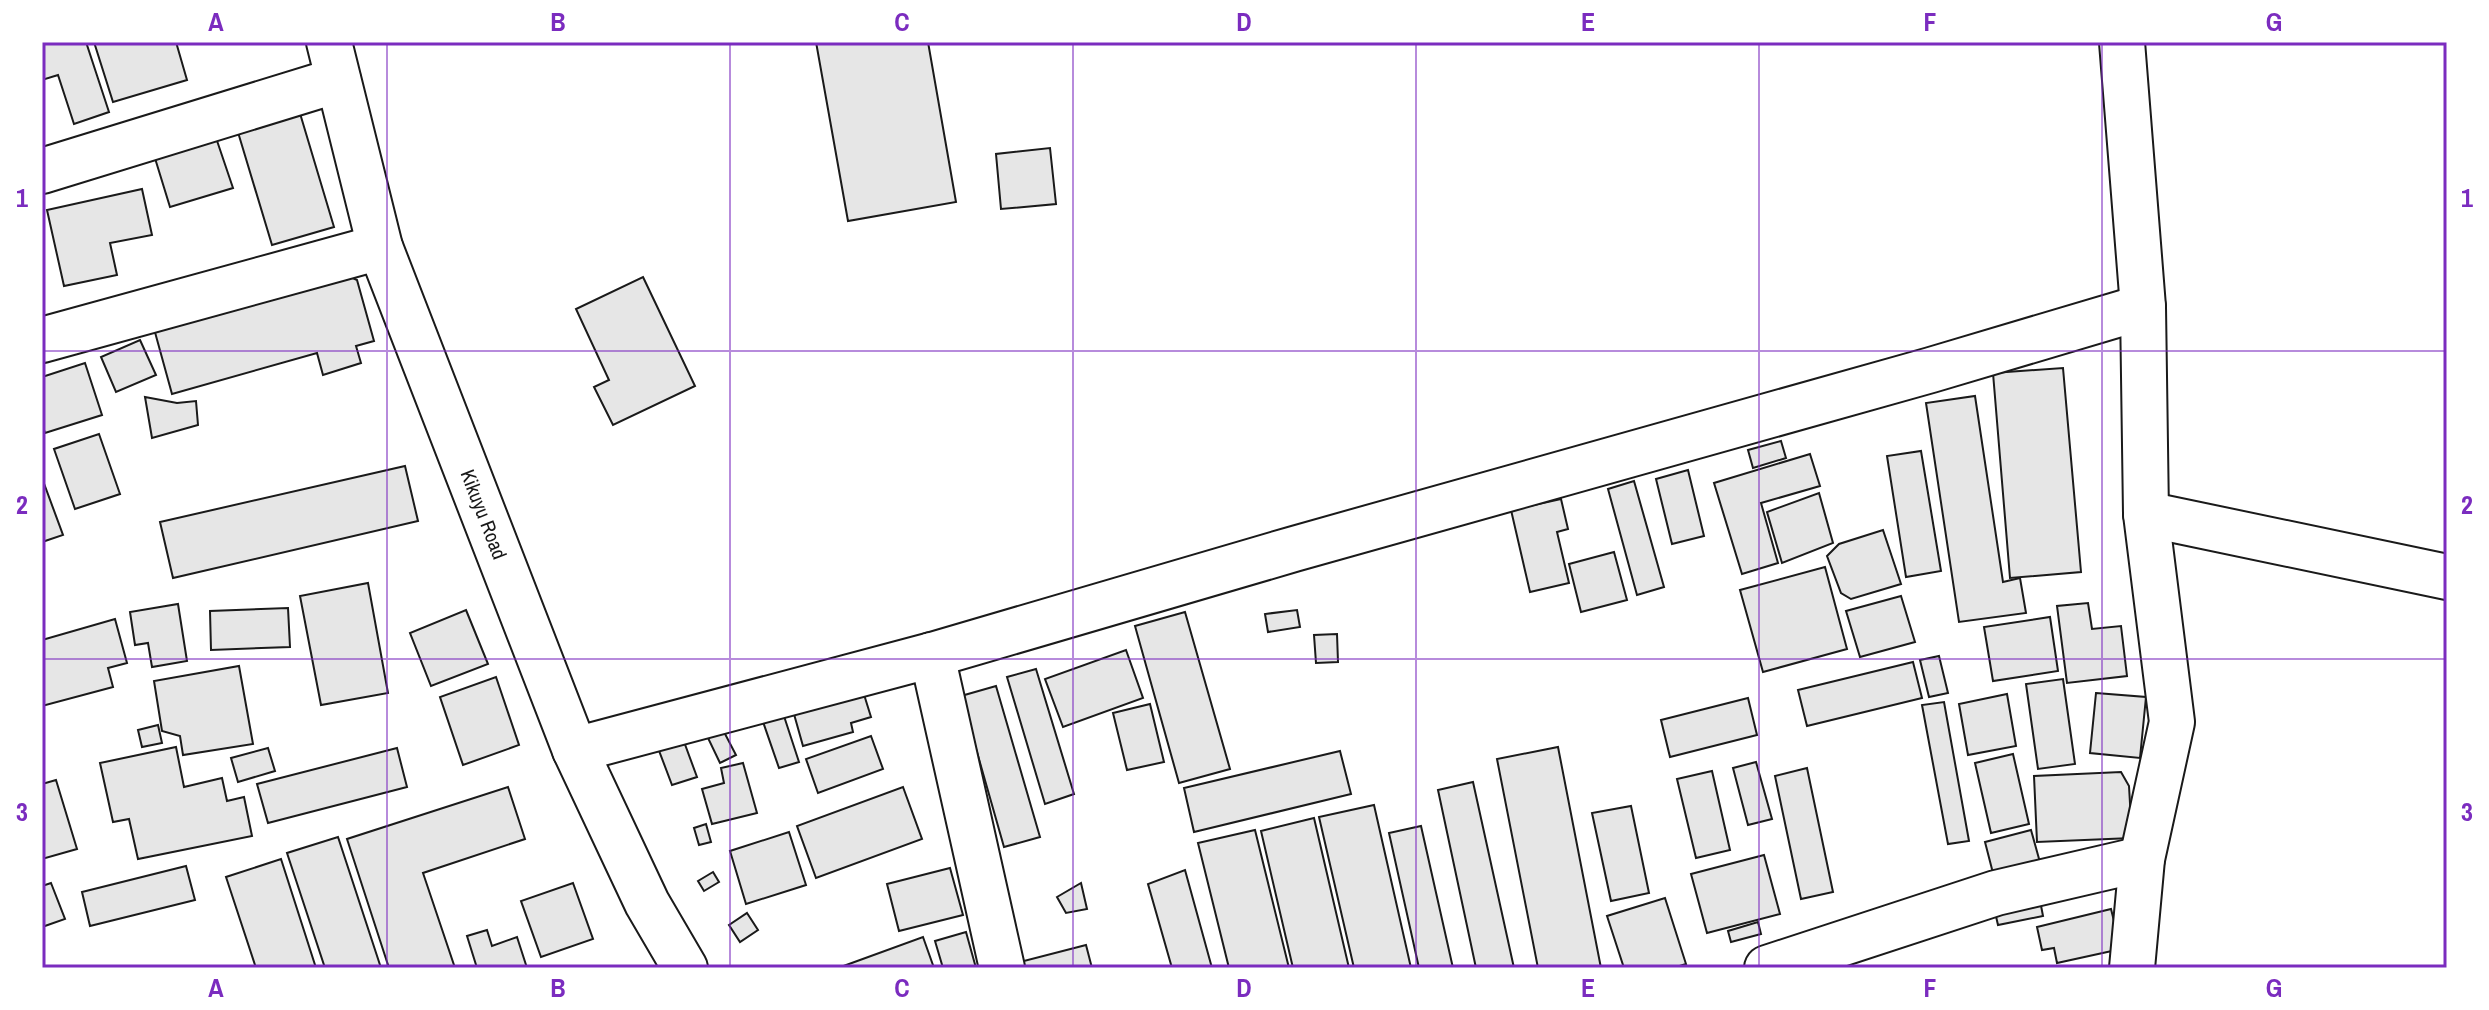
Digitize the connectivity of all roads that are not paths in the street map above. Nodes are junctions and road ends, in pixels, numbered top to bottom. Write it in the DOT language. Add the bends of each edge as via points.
graph roads {
  1 [pos="2122,42"];
  2 [pos="334,61"];
  3 [pos="42,171"];
  4 [pos="380,247"];
  5 [pos="2143,307"];
  6 [pos="42,340"];
  7 [pos="2146,514"];
  8 [pos="2447,577"];
  9 [pos="932,655"];
  10 [pos="575,750"];
  11 [pos="2142,859"];
  12 [pos="685,968"];
  13 [pos="1002,968"];
  14 [pos="1767,968"];
  15 [pos="2132,968"];
  1 -- 5 [label="street"];
  2 -- 3 [label="street"];
  2 -- 4 [label="street, Kikuyu Road"];
  4 -- 6 [label="street"];
  4 -- 10 [label="street, Kikuyu Road"];
  5 -- 7 [label="street"];
  5 -- 9 [label="street"];
  7 -- 8 [label="street"];
  7 -- 11 [label="street" via="2172,722"];
  9 -- 10 [label="street"];
  9 -- 13 [label="street"];
  10 -- 12 [label="street, Kikuyu Road" via="647,903"];
  11 -- 14 [label="street" via="1996,893"];
  11 -- 15 [label="street"];
}
